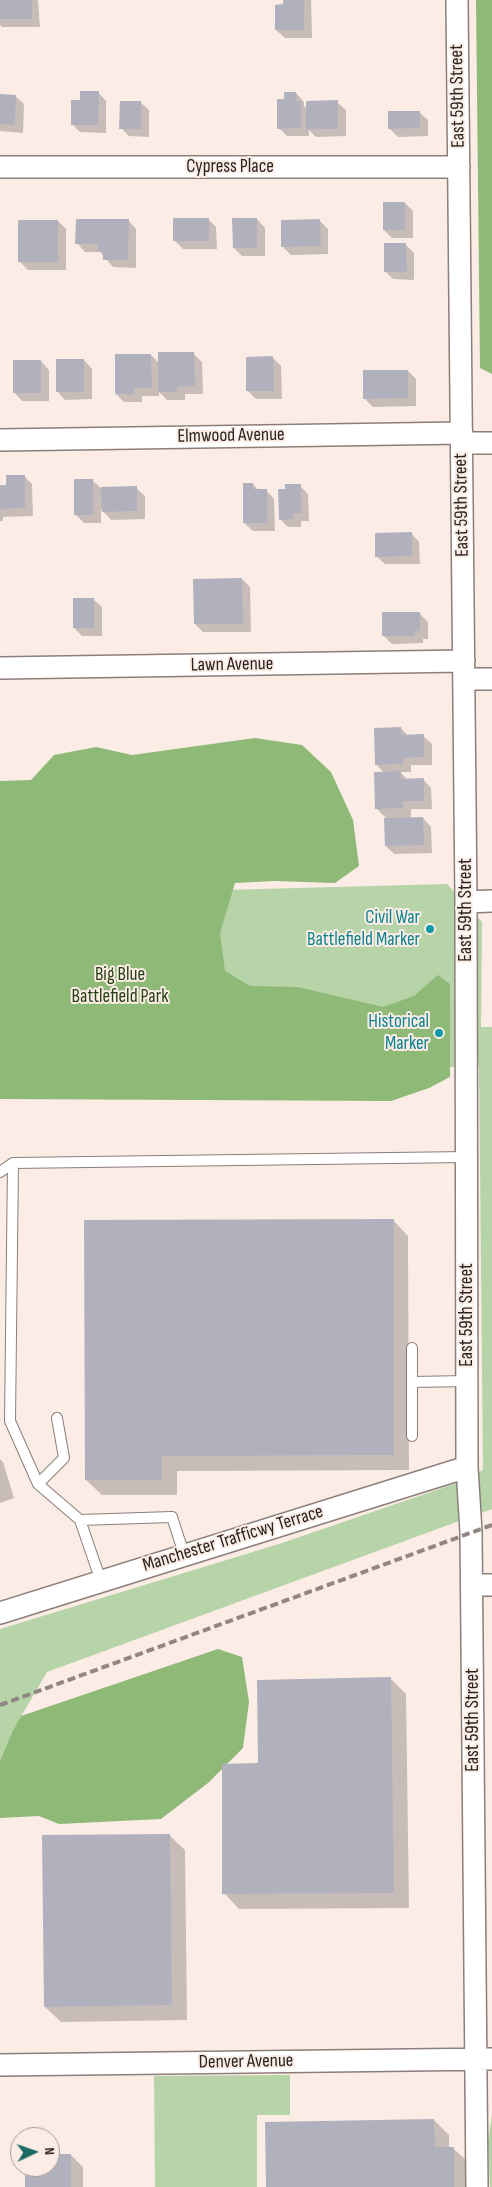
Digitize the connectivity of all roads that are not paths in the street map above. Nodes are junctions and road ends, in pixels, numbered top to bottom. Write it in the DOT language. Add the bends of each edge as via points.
graph roads {
  1 [pos="457,0"];
  2 [pos="0,166"];
  3 [pos="459,167"];
  4 [pos="462,438"];
  5 [pos="0,440"];
  6 [pos="492,443"];
  7 [pos="0,668"];
  8 [pos="464,670"];
  9 [pos="492,679"];
  10 [pos="492,901"];
  11 [pos="466,902"];
  12 [pos="466,1157"];
  13 [pos="13,1163"];
  14 [pos="0,1172"];
  15 [pos="412,1348"];
  16 [pos="467,1381"];
  17 [pos="412,1382"];
  18 [pos="57,1418"];
  19 [pos="412,1436"];
  20 [pos="467,1467"];
  21 [pos="38,1484"];
  22 [pos="80,1520"];
  23 [pos="184,1554"];
  24 [pos="101,1581"];
  25 [pos="482,1585"];
  26 [pos="0,1613"];
  27 [pos="483,1823"];
  28 [pos="484,2059"];
  29 [pos="0,2065"];
  30 [pos="477,2187"];
  1 -- 3 [label="street, East 59th Street"];
  2 -- 3 [label="street, Cypress Place"];
  3 -- 4 [label="street, East 59th Street"];
  4 -- 5 [label="street, Elmwood Avenue"];
  4 -- 6 [label="street, Elmwood Avenue"];
  4 -- 8 [label="street, East 59th Street"];
  7 -- 8 [label="street, Lawn Avenue"];
  8 -- 9 [label="street, Lawn Avenue"];
  8 -- 11 [label="street, East 59th Street"];
  10 -- 11 [label="street"];
  11 -- 12 [label="street, East 59th Street"];
  12 -- 13 [label="lane"];
  12 -- 16 [label="street, East 59th Street"];
  13 -- 14 [label="lane"];
  13 -- 21 [label="lane" via="10,1421"];
  15 -- 17 [label="lane"];
  16 -- 17 [label="lane"];
  16 -- 20 [label="street, East 59th Street"];
  17 -- 19 [label="lane"];
  18 -- 21 [label="lane" via="64,1458"];
  20 -- 23 [label="street, Manchester Trafficwy Terrace"];
  20 -- 25 [label="street, East 59th Street"];
  21 -- 22 [label="lane"];
  22 -- 23 [label="lane" via="172,1517"];
  22 -- 24 [label="lane"];
  23 -- 24 [label="street, Manchester Trafficwy Terrace"];
  24 -- 26 [label="street, Manchester Trafficwy Terrace"];
  25 -- 27 [label="street, East 59th Street"];
  27 -- 28 [label="street, East 59th Street"];
  28 -- 29 [label="street, Denver Avenue"];
  28 -- 30 [label="street, East 59th Street"];
}
